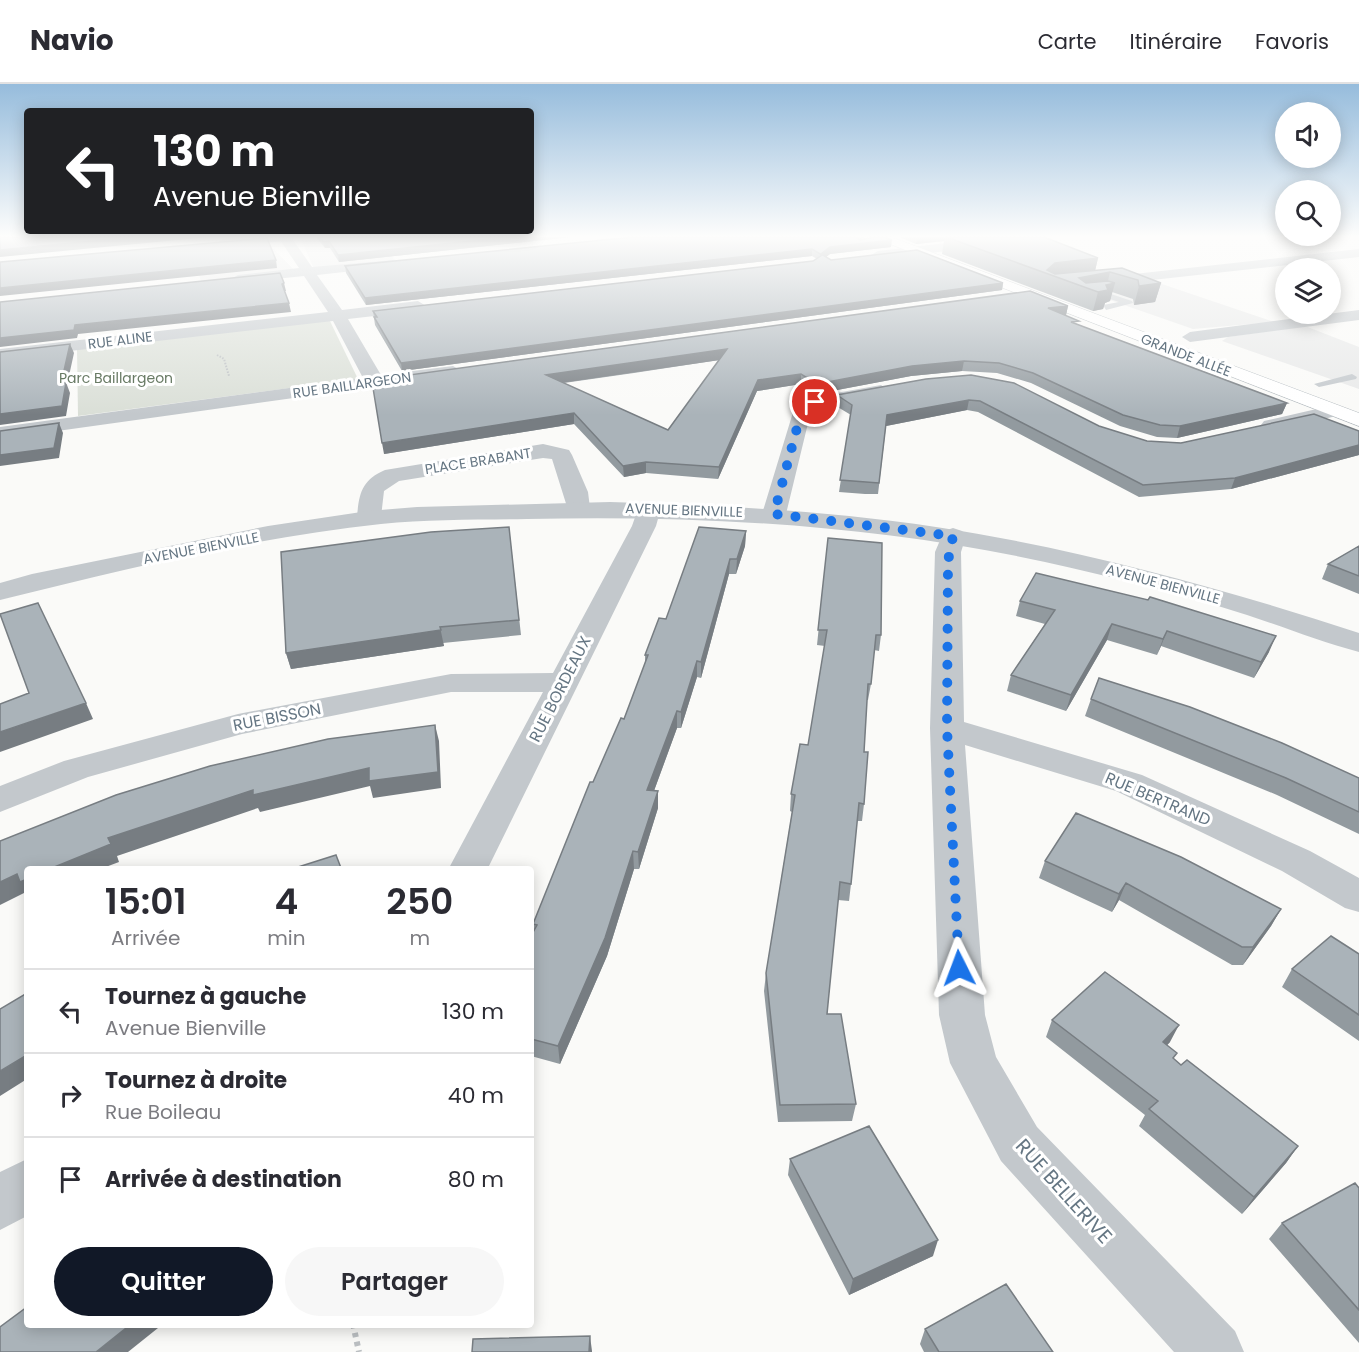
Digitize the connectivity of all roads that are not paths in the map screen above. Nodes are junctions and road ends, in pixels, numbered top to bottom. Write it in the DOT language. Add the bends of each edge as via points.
graph roads {
  1 [pos="325,296"];
  2 [pos="1007,296"];
  3 [pos="1031,296"];
  4 [pos="1090,296"];
  5 [pos="992,298"];
  6 [pos="433,304"];
  7 [pos="338,315"];
  8 [pos="1359,315"];
  9 [pos="1190,337"];
  10 [pos="1229,351"];
  11 [pos="0,354"];
  12 [pos="470,369"];
  13 [pos="1352,376"];
  14 [pos="375,382"];
  15 [pos="1313,382"];
  16 [pos="903,387"];
  17 [pos="1349,395"];
  18 [pos="1334,411"];
  19 [pos="1359,420"];
  20 [pos="1246,430"];
  21 [pos="0,433"];
  22 [pos="578,508"];
  23 [pos="649,508"];
  24 [pos="774,514"];
  25 [pos="369,518"];
  26 [pos="953,536"];
  27 [pos="0,592"];
  28 [pos="1359,644"];
  29 [pos="563,682"];
  30 [pos="947,728"];
  31 [pos="0,800"];
  32 [pos="470,866"];
  33 [pos="1359,897"];
  34 [pos="24,1187"];
  35 [pos="0,1203"];
  36 [pos="1214,1352"];
  1 -- 7 [label="street"];
  2 -- 5 [label="street"];
  3 -- 18 [label="main road, GRANDE ALLÉE"];
  4 -- 9 [label="main road, GRANDE ALLÉE" via="1106,307"];
  6 -- 7 [label="street, RUE ALINE"];
  7 -- 11 [label="street, RUE ALINE"];
  7 -- 14 [label="street"];
  8 -- 9 [label="street"];
  9 -- 10 [label="main road, GRANDE ALLÉE"];
  12 -- 14 [label="street, RUE BAILLARGEON"];
  13 -- 15 [label="lane"];
  14 -- 21 [label="street, RUE BAILLARGEON"];
  15 -- 17 [label="main road"];
  16 -- 24 [label="street" via="807,406 801,413"];
  18 -- 19 [label="main road, GRANDE ALLÉE"];
  18 -- 20 [label="street"];
  22 -- 23 [label="street, AVENUE BIENVILLE"];
  22 -- 25 [label="street, AVENUE BIENVILLE"];
  22 -- 25 [label="street, PLACE BRABANT" via="574,485 561,455 543,451 393,475 372,487"];
  23 -- 24 [label="street, AVENUE BIENVILLE"];
  23 -- 29 [label="street, RUE BORDEAUX" via="644,526"];
  24 -- 26 [label="street, AVENUE BIENVILLE"];
  25 -- 27 [label="street, AVENUE BIENVILLE" via="231,541"];
  26 -- 28 [label="street, AVENUE BIENVILLE" via="1143,577"];
  26 -- 30 [label="street, RUE BELLERIVE" via="948,561"];
  29 -- 31 [label="street, RUE BISSON" via="452,683 238,724 76,769"];
  29 -- 32 [label="street, RUE BORDEAUX"];
  30 -- 33 [label="street, RUE BERTRAND" via="1129,783 1296,861"];
  30 -- 36 [label="street, RUE BELLERIVE" via="962,1015 974,1063 1019,1144"];
  34 -- 35 [label="street"];
}
